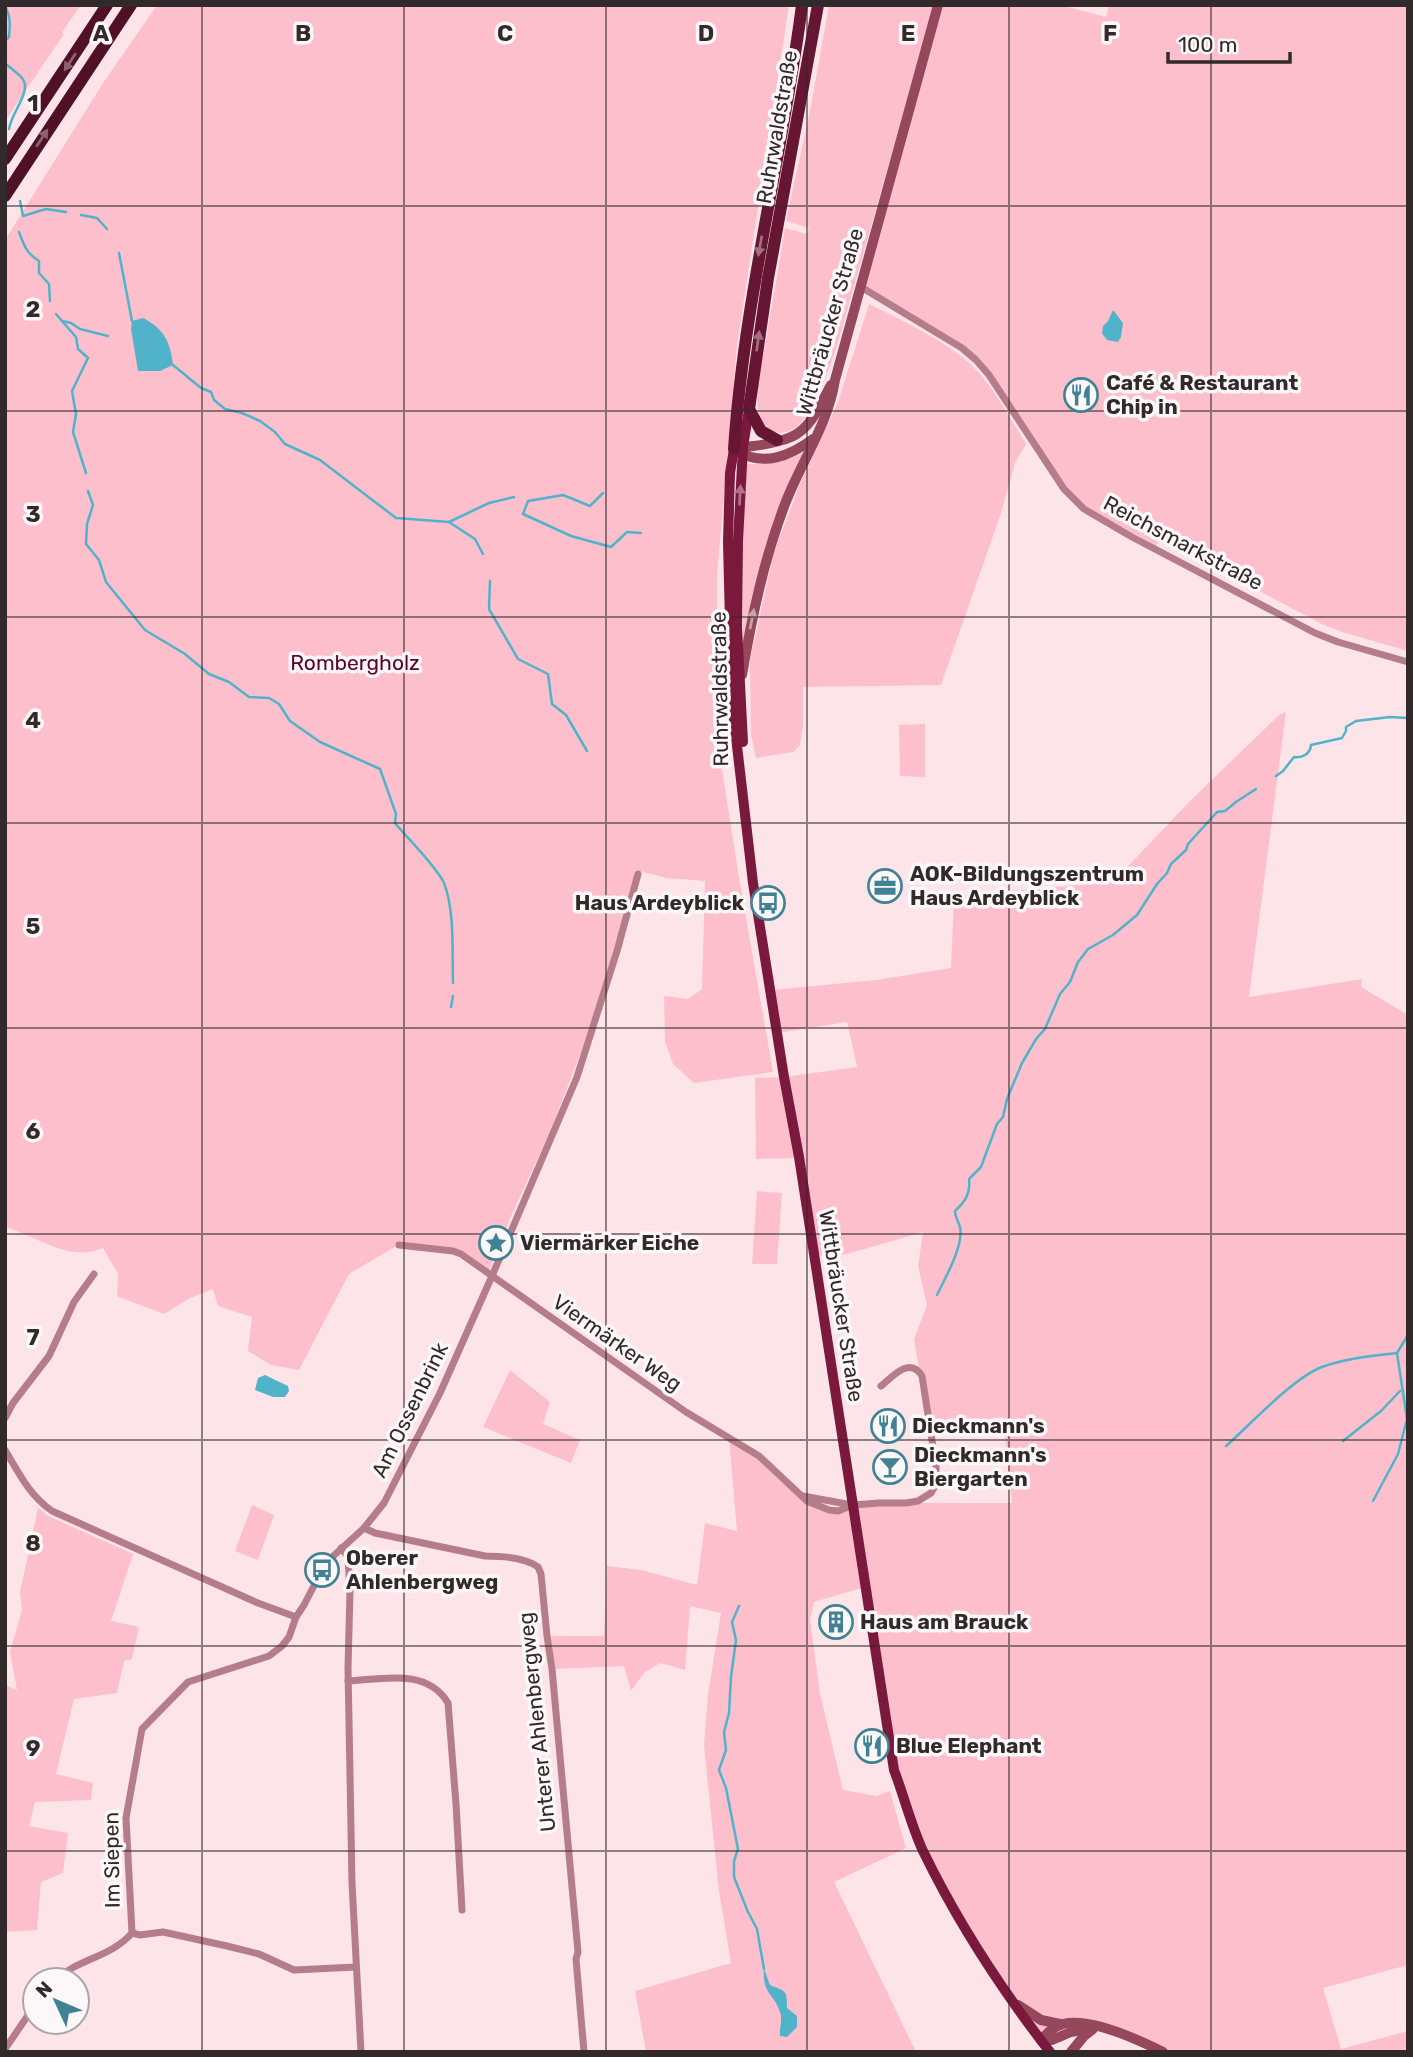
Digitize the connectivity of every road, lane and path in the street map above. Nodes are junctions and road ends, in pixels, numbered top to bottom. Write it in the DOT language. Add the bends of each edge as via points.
graph roads {
  1 [pos="107,5"];
  2 [pos="131,5"];
  3 [pos="802,5"];
  4 [pos="818,5"];
  5 [pos="939,5"];
  6 [pos="5,159"];
  7 [pos="5,196"];
  8 [pos="861,287"];
  9 [pos="835,380"];
  10 [pos="749,409"];
  11 [pos="816,437"];
  12 [pos="777,440"];
  13 [pos="740,450"];
  14 [pos="1408,662"];
  15 [pos="740,686"];
  16 [pos="742,776"];
  17 [pos="638,874"];
  18 [pos="399,1245"];
  19 [pos="94,1274"];
  20 [pos="492,1276"];
  21 [pos="881,1386"];
  22 [pos="5,1418"];
  23 [pos="5,1450"];
  24 [pos="853,1505"];
  25 [pos="364,1528"];
  26 [pos="341,1548"];
  27 [pos="296,1617"];
  28 [pos="348,1681"];
  29 [pos="462,1910"];
  30 [pos="132,1933"];
  31 [pos="74,1966"];
  32 [pos="356,1967"];
  33 [pos="1006,1994"];
  34 [pos="1061,2024"];
  35 [pos="21,2026"];
  36 [pos="1097,2027"];
  37 [pos="1041,2040"];
  38 [pos="5,2049"];
  39 [pos="361,2052"];
  40 [pos="584,2052"];
  41 [pos="1050,2052"];
  42 [pos="1071,2052"];
  43 [pos="1163,2052"];
  1 -- 6 [label="highway, one-way"];
  7 -- 2 [label="highway, one-way"];
  3 -- 13 [label="highway, Ruhrwaldstraße, one-way" via="755,274 740,385"];
  10 -- 4 [label="highway, Ruhrwaldstraße, one-way"];
  5 -- 8 [label="main road, Wittbräucker Straße"];
  8 -- 9 [label="main road, Wittbräucker Straße"];
  8 -- 14 [label="street, Reichsmarkstraße" via="976,360 1064,489 1084,509 1315,633"];
  9 -- 11 [label="main road, Wittbräucker Straße"];
  9 -- 12 [label="main road" via="806,426 794,436"];
  10 -- 12 [label="highway" via="761,431"];
  10 -- 13 [label="main road, Ruhrwaldstraße"];
  11 -- 13 [label="main road" via="780,458 752,458"];
  15 -- 11 [label="main road, Wittbräucker Straße, one-way" via="768,553"];
  12 -- 13 [label="main road"];
  15 -- 13 [label="main road, Ruhrwaldstraße, one-way"];
  13 -- 16 [label="main road, Ruhrwaldstraße" via="729,487 729,626 732,703"];
  15 -- 16 [label="main road, Ruhrwaldstraße"];
  16 -- 24 [label="main road, Wittbräucker Straße" via="753,883"];
  17 -- 20 [label="street, Am Ossenbrink" via="577,1077"];
  18 -- 20 [label="street, Viermärker Weg" via="456,1252"];
  19 -- 22 [label="street" via="48,1356"];
  20 -- 24 [label="street, Viermärker Weg" via="686,1412 759,1456 815,1506 838,1511"];
  20 -- 25 [label="street, Am Ossenbrink" via="440,1393 384,1503"];
  21 -- 24 [label="street, Viermärker Weg" via="903,1368 918,1369 936,1485 918,1501"];
  23 -- 27 [label="street" via="33,1495 52,1511"];
  24 -- 33 [label="main road, Wittbräucker Straße" via="894,1770 922,1849"];
  25 -- 26 [label="street, Am Ossenbrink"];
  25 -- 40 [label="street, Unterer Ahlenbergweg" via="533,1563 541,1574"];
  26 -- 27 [label="street, Am Ossenbrink" via="322,1570"];
  26 -- 28 [label="street" via="348,1557"];
  27 -- 30 [label="street, Im Siepen" via="289,1637 269,1656 188,1682 142,1730 126,1818"];
  28 -- 29 [label="street" via="411,1678 440,1691 448,1703"];
  28 -- 32 [label="street"];
  30 -- 31 [label="street, Im Siepen" via="107,1953"];
  30 -- 32 [label="street" via="163,1932 238,1949 294,1970"];
  32 -- 39 [label="street"];
  33 -- 34 [label="main road" via="1033,2016"];
  33 -- 37 [label="main road, Wittbräucker Straße"];
  34 -- 36 [label="main road"];
  34 -- 37 [label="main road"];
  35 -- 38 [label="street"];
  36 -- 37 [label="main road"];
  36 -- 42 [label="main road"];
  36 -- 43 [label="main road" via="1132,2036"];
  37 -- 41 [label="main road, Wittbräucker Straße"];
}
